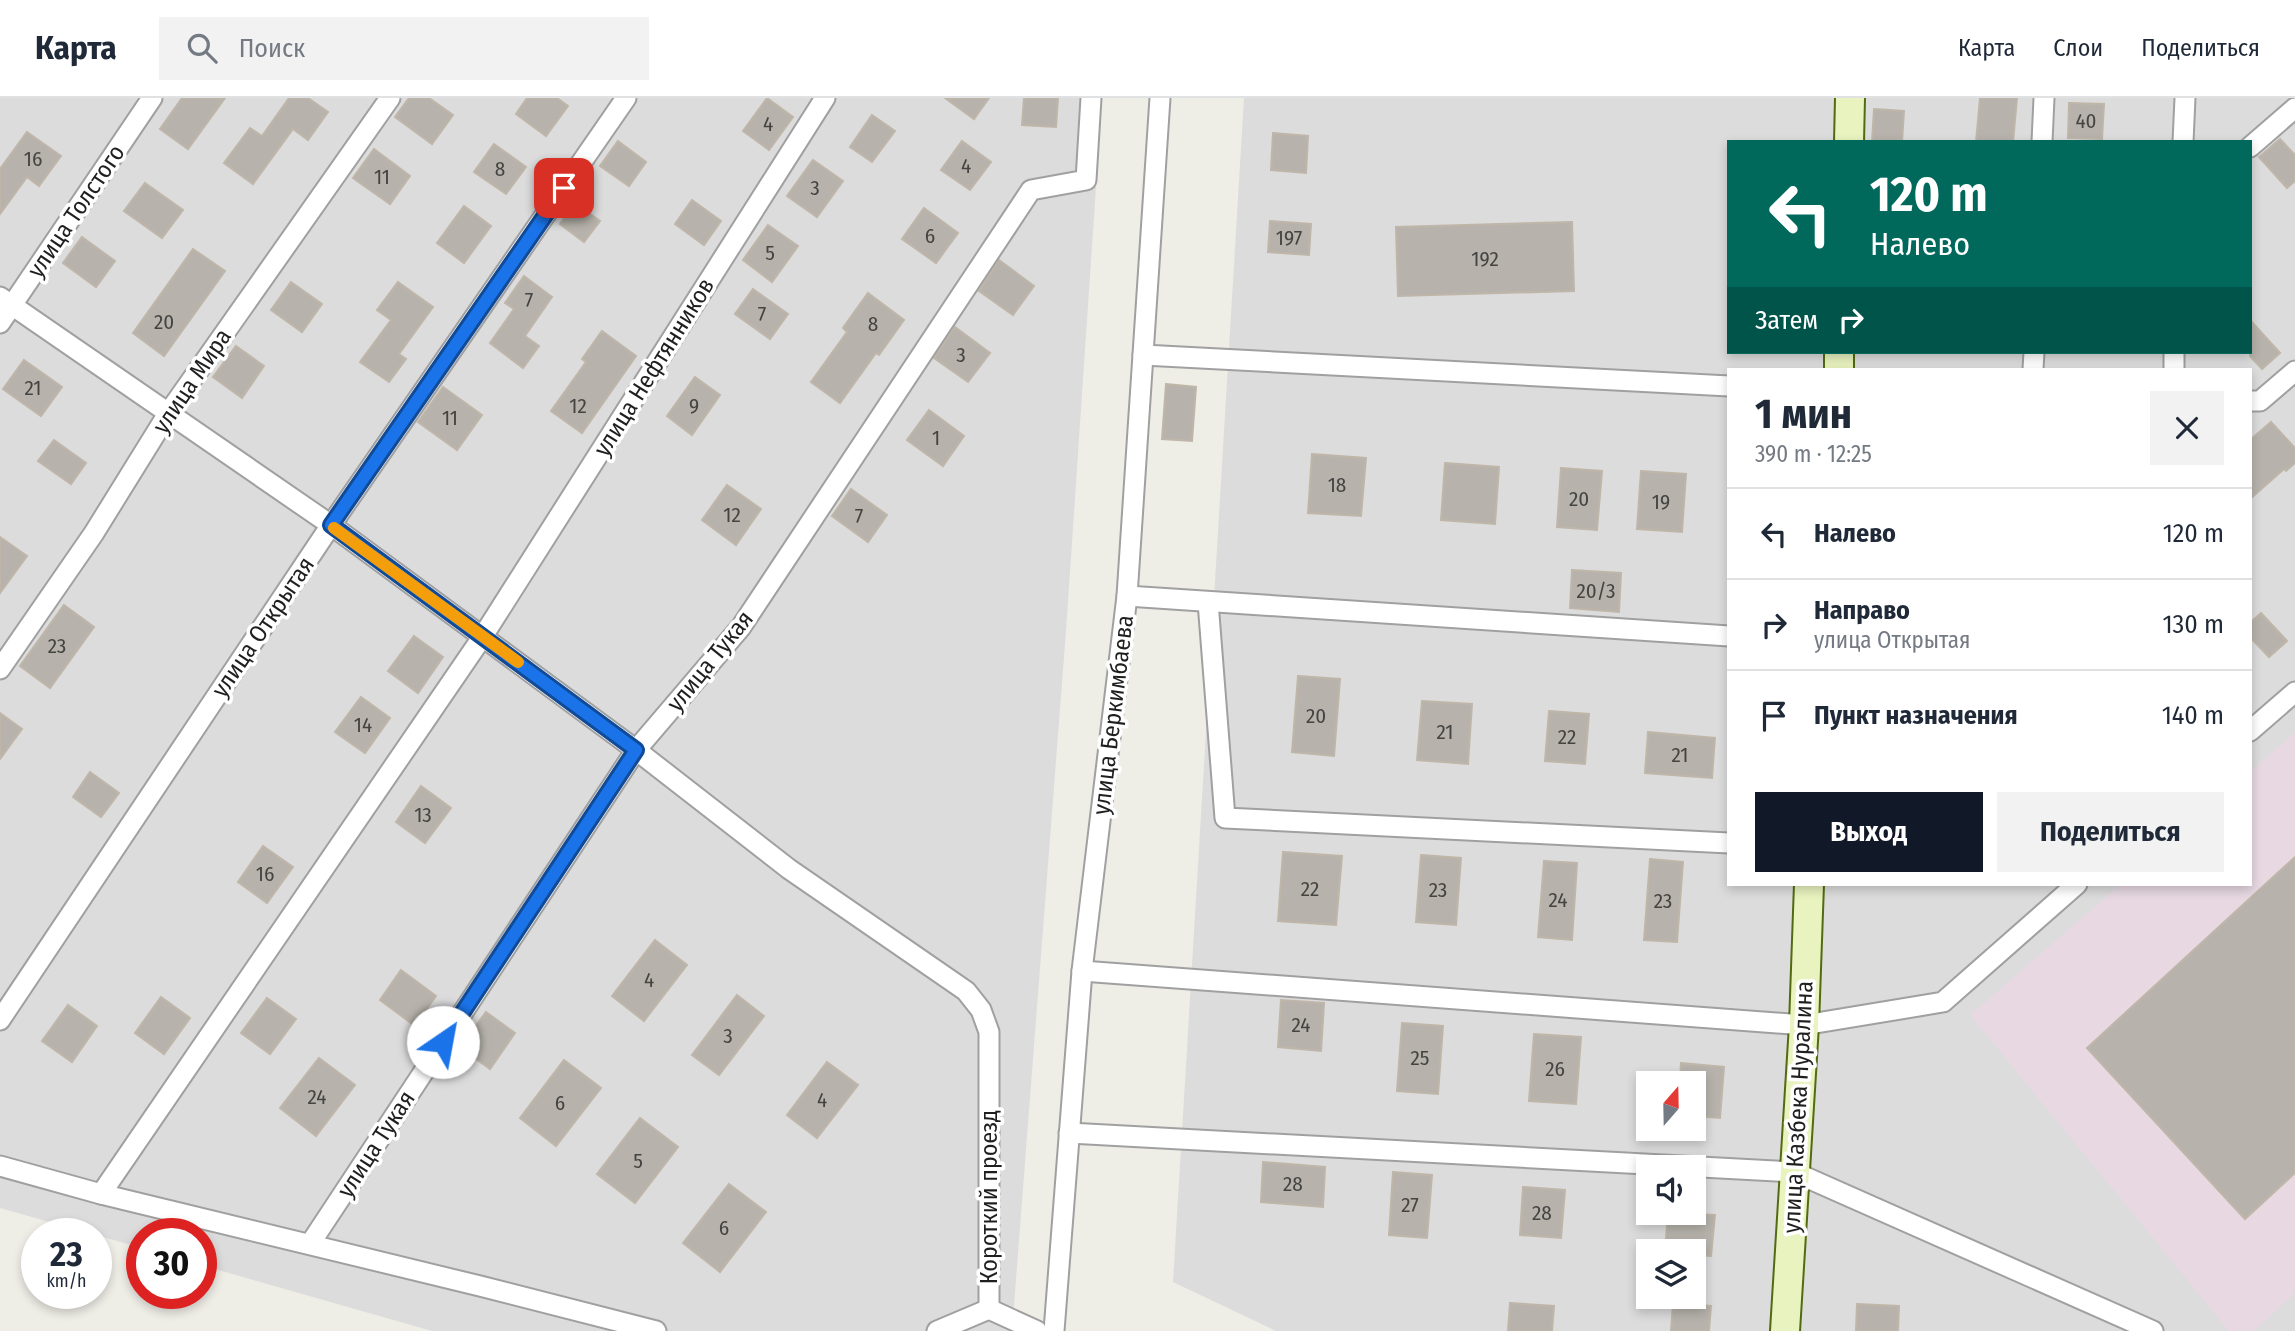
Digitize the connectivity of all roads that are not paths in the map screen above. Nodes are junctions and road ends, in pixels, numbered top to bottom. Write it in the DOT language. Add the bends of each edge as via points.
graph roads {
  1 [pos="152,98"];
  2 [pos="390,98"];
  3 [pos="626,98"];
  4 [pos="825,98"];
  5 [pos="1090,98"];
  6 [pos="1160,98"];
  7 [pos="1850,98"];
  8 [pos="2043,98"];
  9 [pos="2185,98"];
  10 [pos="2295,108"];
  11 [pos="1849,140"];
  12 [pos="2042,140"];
  13 [pos="2183,140"];
  14 [pos="2252,145"];
  15 [pos="6,301"];
  16 [pos="0,324"];
  17 [pos="1143,355"];
  18 [pos="2295,371"];
  19 [pos="1727,386"];
  20 [pos="2255,401"];
  21 [pos="169,412"];
  22 [pos="331,525"];
  23 [pos="1127,596"];
  24 [pos="1208,602"];
  25 [pos="482,636"];
  26 [pos="1727,636"];
  27 [pos="0,668"];
  28 [pos="2295,692"];
  29 [pos="2252,729"];
  30 [pos="636,750"];
  31 [pos="1727,843"];
  32 [pos="1809,886"];
  33 [pos="2075,886"];
  34 [pos="1083,971"];
  35 [pos="0,1020"];
  36 [pos="1804,1025"];
  37 [pos="1069,1133"];
  38 [pos="0,1166"];
  39 [pos="1794,1172"];
  40 [pos="101,1194"];
  41 [pos="310,1244"];
  42 [pos="989,1309"];
  43 [pos="656,1331"];
  44 [pos="937,1331"];
  45 [pos="1037,1331"];
  46 [pos="1054,1331"];
  47 [pos="1785,1331"];
  48 [pos="2153,1331"];
  1 -- 15 [label="street, улица Толстого"];
  2 -- 21 [label="street, улица Мира"];
  3 -- 22 [label="street, улица Открытая"];
  4 -- 25 [label="street, улица Нефтянников"];
  5 -- 30 [label="street, улица Тукая" via="1086,180 1031,190 741,627"];
  6 -- 17 [label="street, улица Беркимбаева"];
  7 -- 11 [label="street"];
  8 -- 12 [label="street"];
  9 -- 13 [label="street"];
  10 -- 14 [label="street"];
  15 -- 16 [label="street, улица Толстого"];
  15 -- 21 [label="street"];
  17 -- 19 [label="street"];
  17 -- 23 [label="street, улица Беркимбаева"];
  18 -- 20 [label="street"];
  21 -- 22 [label="street"];
  21 -- 27 [label="street, улица Мира" via="94,533"];
  22 -- 25 [label="street"];
  22 -- 35 [label="street, улица Открытая"];
  23 -- 24 [label="street"];
  23 -- 34 [label="street, улица Беркимбаева"];
  24 -- 26 [label="street"];
  24 -- 31 [label="street" via="1225,818"];
  25 -- 30 [label="street"];
  25 -- 40 [label="street, улица Нефтянников"];
  28 -- 29 [label="street"];
  30 -- 41 [label="street, улица Тукая"];
  30 -- 42 [label="street, Короткий проезд" via="789,869 966,991 981,1010 989,1032"];
  32 -- 36 [label="street, улица Казбека Нуралина"];
  33 -- 36 [label="street" via="1943,1002"];
  34 -- 36 [label="street"];
  34 -- 37 [label="street, улица Беркимбаева"];
  36 -- 39 [label="street, улица Казбека Нуралина"];
  37 -- 39 [label="street"];
  37 -- 46 [label="street, улица Беркимбаева"];
  38 -- 40 [label="street"];
  39 -- 47 [label="street, улица Казбека Нуралина"];
  39 -- 48 [label="street"];
  40 -- 41 [label="street"];
  41 -- 43 [label="street"];
  42 -- 44 [label="street"];
  42 -- 45 [label="street, Короткий проезд"];
}
